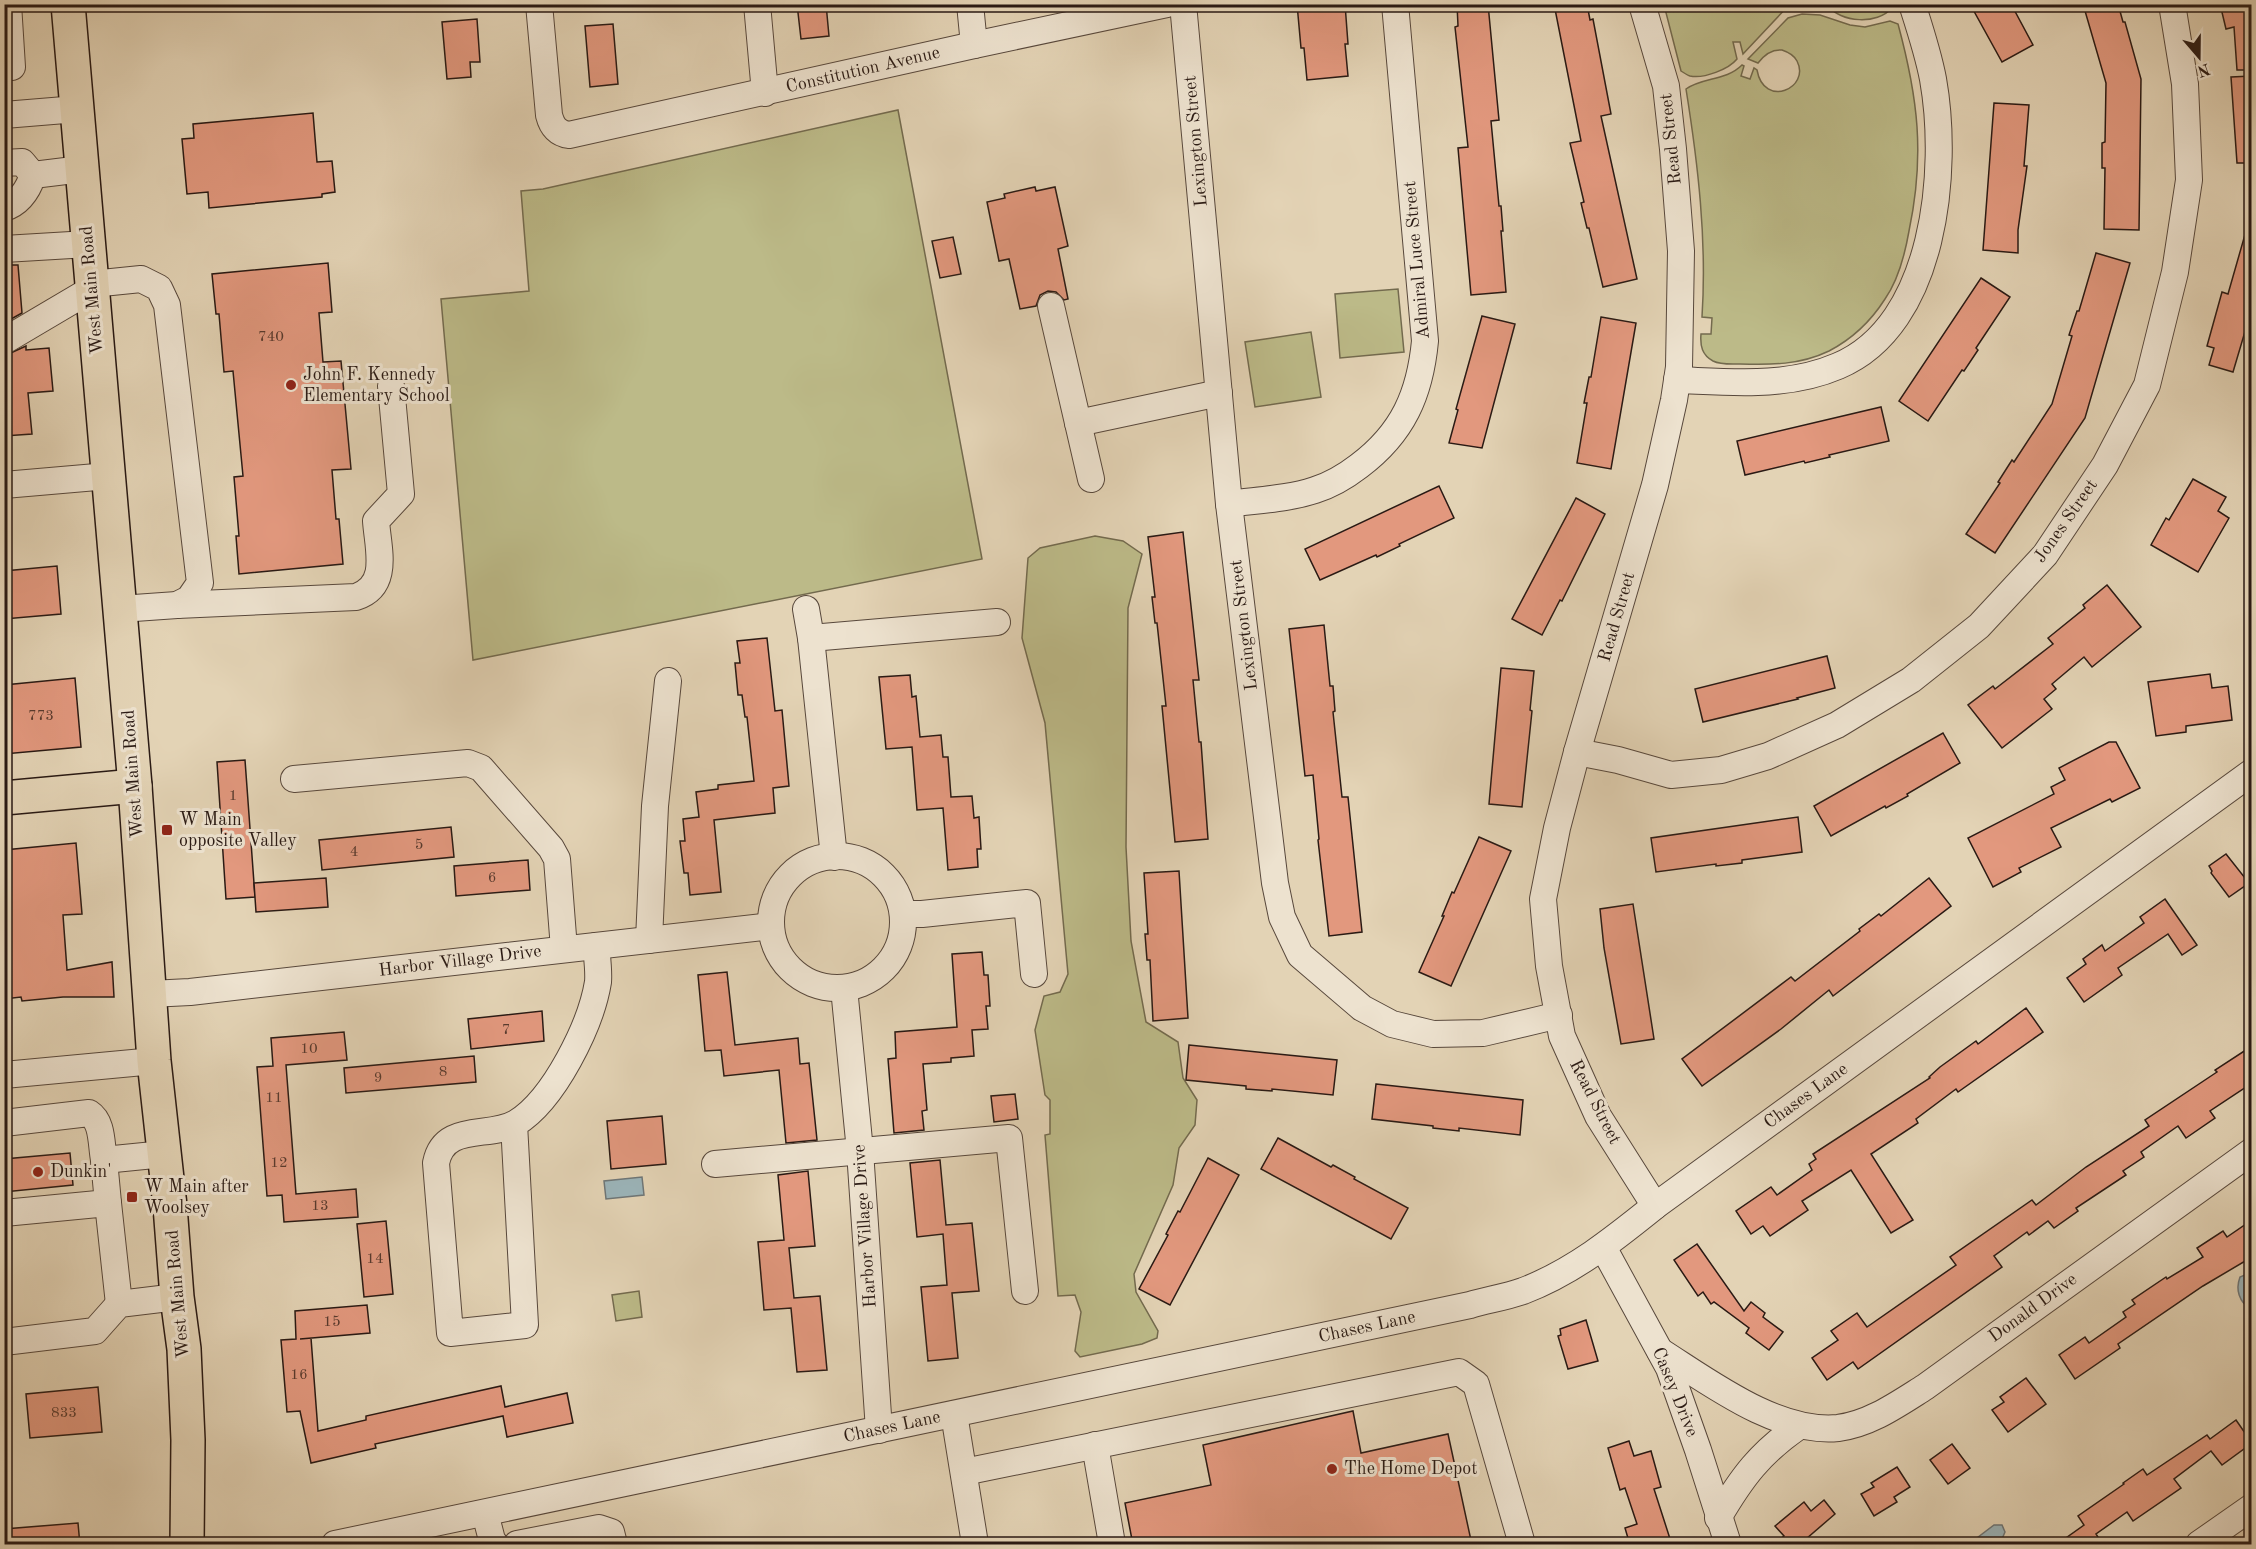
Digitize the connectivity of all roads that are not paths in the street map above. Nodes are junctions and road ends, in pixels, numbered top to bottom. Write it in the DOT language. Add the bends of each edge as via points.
graph roads {
  1 [pos="8,4"];
  2 [pos="68,4"];
  3 [pos="539,4"];
  4 [pos="757,4"];
  5 [pos="970,4"];
  6 [pos="1167,4"];
  7 [pos="1183,4"];
  8 [pos="1395,4"];
  9 [pos="1642,4"];
  10 [pos="1912,4"];
  11 [pos="2172,4"];
  12 [pos="974,45"];
  13 [pos="12,67"];
  14 [pos="765,93"];
  15 [pos="77,109"];
  16 [pos="4,115"];
  17 [pos="4,163"];
  18 [pos="82,169"];
  19 [pos="17,182"];
  20 [pos="4,208"];
  21 [pos="88,244"];
  22 [pos="4,249"];
  23 [pos="92,286"];
  24 [pos="1052,306"];
  25 [pos="4,341"];
  26 [pos="1677,380"];
  27 [pos="391,386"];
  28 [pos="1219,393"];
  29 [pos="1078,423"];
  30 [pos="108,476"];
  31 [pos="1091,478"];
  32 [pos="4,485"];
  33 [pos="1230,504"];
  34 [pos="177,605"];
  35 [pos="120,609"];
  36 [pos="806,609"];
  37 [pos="997,622"];
  38 [pos="811,638"];
  39 [pos="668,681"];
  40 [pos="1577,752"];
  41 [pos="2252,772"];
  42 [pos="294,779"];
  43 [pos="135,786"];
  44 [pos="4,798"];
  45 [pos="834,857"];
  46 [pos="903,914"];
  47 [pos="771,927"];
  48 [pos="650,940"];
  49 [pos="596,946"];
  50 [pos="564,949"];
  51 [pos="1034,974"];
  52 [pos="844,988"];
  53 [pos="150,994"];
  54 [pos="1559,1015"];
  55 [pos="154,1061"];
  56 [pos="4,1075"];
  57 [pos="4,1123"];
  58 [pos="514,1124"];
  59 [pos="860,1151"];
  60 [pos="2252,1151"];
  61 [pos="164,1154"];
  62 [pos="104,1160"];
  63 [pos="715,1164"];
  64 [pos="108,1197"];
  65 [pos="4,1202"];
  66 [pos="1655,1206"];
  67 [pos="4,1213"];
  68 [pos="1603,1247"];
  69 [pos="1025,1291"];
  70 [pos="177,1297"];
  71 [pos="119,1304"];
  72 [pos="4,1342"];
  73 [pos="1660,1351"];
  74 [pos="954,1414"];
  75 [pos="1799,1426"];
  76 [pos="879,1430"];
  77 [pos="1095,1445"];
  78 [pos="964,1472"];
  79 [pos="2252,1507"];
  80 [pos="485,1513"];
  81 [pos="1718,1518"];
  82 [pos="362,1542"];
  83 [pos="187,1545"];
  84 [pos="335,1545"];
  85 [pos="495,1545"];
  86 [pos="517,1545"];
  87 [pos="614,1545"];
  88 [pos="975,1545"];
  89 [pos="1112,1545"];
  90 [pos="1522,1545"];
  91 [pos="1728,1545"];
  92 [pos="2199,1545"];
  1 -- 13 [label="street"];
  2 -- 15 [label="main road, West Main Road"];
  3 -- 14 [label="street, Constitution Avenue" via="549,115 559,132 574,135"];
  4 -- 14 [label="street"];
  5 -- 12 [label="street"];
  6 -- 12 [label="street, Constitution Avenue"];
  7 -- 28 [label="street, Lexington Street"];
  8 -- 33 [label="street, Admiral Luce Street" via="1425,341 1416,391 1392,435 1373,456 1335,482 1297,495"];
  9 -- 26 [label="street, Read Street" via="1666,86 1674,160 1681,251"];
  10 -- 26 [label="street" via="1933,80 1938,168 1935,207 1924,251 1913,287 1899,314 1860,353 1840,366 1814,375 1757,383"];
  11 -- 40 [label="street, Jones Street" via="2185,84 2189,180 2175,272 2147,385 2105,465 2045,555 1979,626 1911,681 1838,725 1768,756 1721,770 1671,776"];
  12 -- 14 [label="street, Constitution Avenue"];
  15 -- 16 [label="street"];
  15 -- 18 [label="main road, West Main Road"];
  17 -- 19 [label="street" via="22,162"];
  18 -- 19 [label="street"];
  18 -- 21 [label="main road, West Main Road"];
  19 -- 20 [label="street" via="14,205"];
  21 -- 22 [label="street"];
  21 -- 23 [label="main road, West Main Road"];
  23 -- 25 [label="street"];
  23 -- 30 [label="main road, West Main Road"];
  23 -- 34 [label="street" via="141,279 159,288 167,304 200,583 189,599"];
  24 -- 29 [label="street"];
  26 -- 40 [label="street, Read Street" via="1655,484"];
  27 -- 34 [label="street" via="401,494 376,521 379,577 375,587 356,597"];
  28 -- 29 [label="street"];
  28 -- 33 [label="street, Lexington Street"];
  29 -- 31 [label="street"];
  30 -- 32 [label="street"];
  30 -- 35 [label="main road, West Main Road"];
  33 -- 54 [label="street, Lexington Street" via="1275,883 1287,930 1300,955 1362,1008 1392,1024 1433,1034 1483,1033"];
  34 -- 35 [label="street"];
  35 -- 43 [label="main road, West Main Road"];
  36 -- 38 [label="street"];
  37 -- 38 [label="street"];
  38 -- 45 [label="street"];
  39 -- 48 [label="street" via="655,806"];
  40 -- 54 [label="street, Read Street" via="1543,899 1549,966"];
  41 -- 66 [label="street, Chases Lane"];
  42 -- 50 [label="street" via="468,764 482,768 557,859"];
  43 -- 44 [label="main road"];
  43 -- 53 [label="main road, West Main Road"];
  45 -- 46 [label="street" via="858,860 880,872 895,891"];
  45 -- 47 [label="street" via="801,867 788,879 778,893"];
  46 -- 51 [label="street" via="1027,903"];
  46 -- 52 [label="street" via="900,943 884,969 859,985"];
  47 -- 48 [label="street, Harbor Village Drive"];
  47 -- 52 [label="street" via="774,942 789,968 814,984"];
  48 -- 49 [label="street, Harbor Village Drive"];
  49 -- 50 [label="street, Harbor Village Drive"];
  49 -- 58 [label="street" via="598,980 578,1042 546,1093"];
  50 -- 53 [label="street, Harbor Village Drive"];
  52 -- 59 [label="street, Harbor Village Drive"];
  53 -- 55 [label="main road, West Main Road"];
  54 -- 66 [label="street, Read Street" via="1562,1036 1598,1116"];
  55 -- 56 [label="street"];
  55 -- 61 [label="main road, West Main Road"];
  57 -- 62 [label="street" via="89,1113 99,1125"];
  58 -- 58 [label="street" via="454,1138 443,1143 438,1151 450,1333 525,1325"];
  59 -- 63 [label="street"];
  59 -- 69 [label="street" via="1009,1138"];
  59 -- 76 [label="street, Harbor Village Drive"];
  60 -- 75 [label="street, Donald Drive" via="1895,1407 1838,1428"];
  61 -- 62 [label="street"];
  61 -- 70 [label="main road, West Main Road"];
  62 -- 64 [label="street"];
  64 -- 65 [label="street"];
  64 -- 67 [label="street"];
  64 -- 71 [label="street"];
  66 -- 68 [label="street, Chases Lane"];
  68 -- 73 [label="street, Casey Drive"];
  68 -- 74 [label="street, Chases Lane" via="1523,1291 1470,1305"];
  70 -- 71 [label="street"];
  70 -- 83 [label="main road, West Main Road" via="188,1428"];
  71 -- 72 [label="street" via="95,1331"];
  73 -- 75 [label="street, Donald Drive" via="1721,1390"];
  73 -- 81 [label="street, Casey Drive" via="1698,1450"];
  74 -- 76 [label="street, Chases Lane"];
  74 -- 78 [label="street"];
  75 -- 81 [label="street" via="1759,1458"];
  76 -- 80 [label="street, Chases Lane"];
  77 -- 78 [label="street"];
  77 -- 89 [label="street"];
  77 -- 90 [label="street" via="1459,1372 1476,1384"];
  78 -- 88 [label="street"];
  79 -- 92 [label="street"];
  80 -- 82 [label="street, Chases Lane"];
  80 -- 85 [label="street"];
  81 -- 91 [label="street, Casey Drive"];
  82 -- 84 [label="street, Chases Lane"];
  86 -- 87 [label="street" via="599,1528 611,1532"];
}
